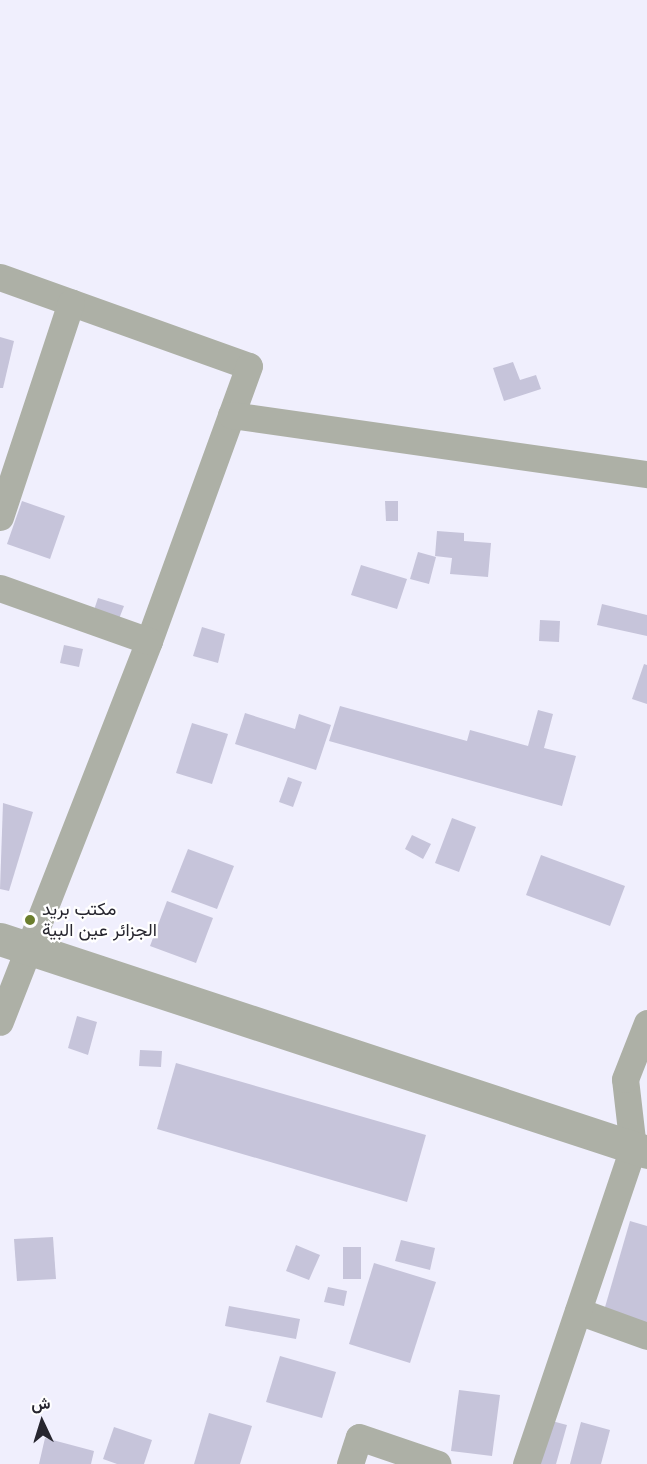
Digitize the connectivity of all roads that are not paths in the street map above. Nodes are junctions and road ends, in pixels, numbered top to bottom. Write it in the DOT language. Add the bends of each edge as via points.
graph roads {
  1 [pos="0,277"];
  2 [pos="72,302"];
  3 [pos="231,416"];
  4 [pos="647,474"];
  5 [pos="0,517"];
  6 [pos="0,588"];
  7 [pos="149,641"];
  8 [pos="13,944"];
  9 [pos="0,1022"];
  10 [pos="647,1023"];
  11 [pos="640,1150"];
  12 [pos="578,1311"];
  13 [pos="647,1336"];
  14 [pos="350,1464"];
  15 [pos="438,1464"];
  16 [pos="526,1464"];
  1 -- 2 [label="street"];
  2 -- 3 [label="street" via="249,366"];
  2 -- 5 [label="street"];
  3 -- 4 [label="street"];
  3 -- 7 [label="street"];
  6 -- 7 [label="street"];
  7 -- 8 [label="street"];
  8 -- 9 [label="street"];
  8 -- 11 [label="street"];
  10 -- 11 [label="street" via="625,1079"];
  11 -- 12 [label="street"];
  12 -- 13 [label="street"];
  12 -- 16 [label="street"];
  14 -- 15 [label="street" via="359,1437"];
}
